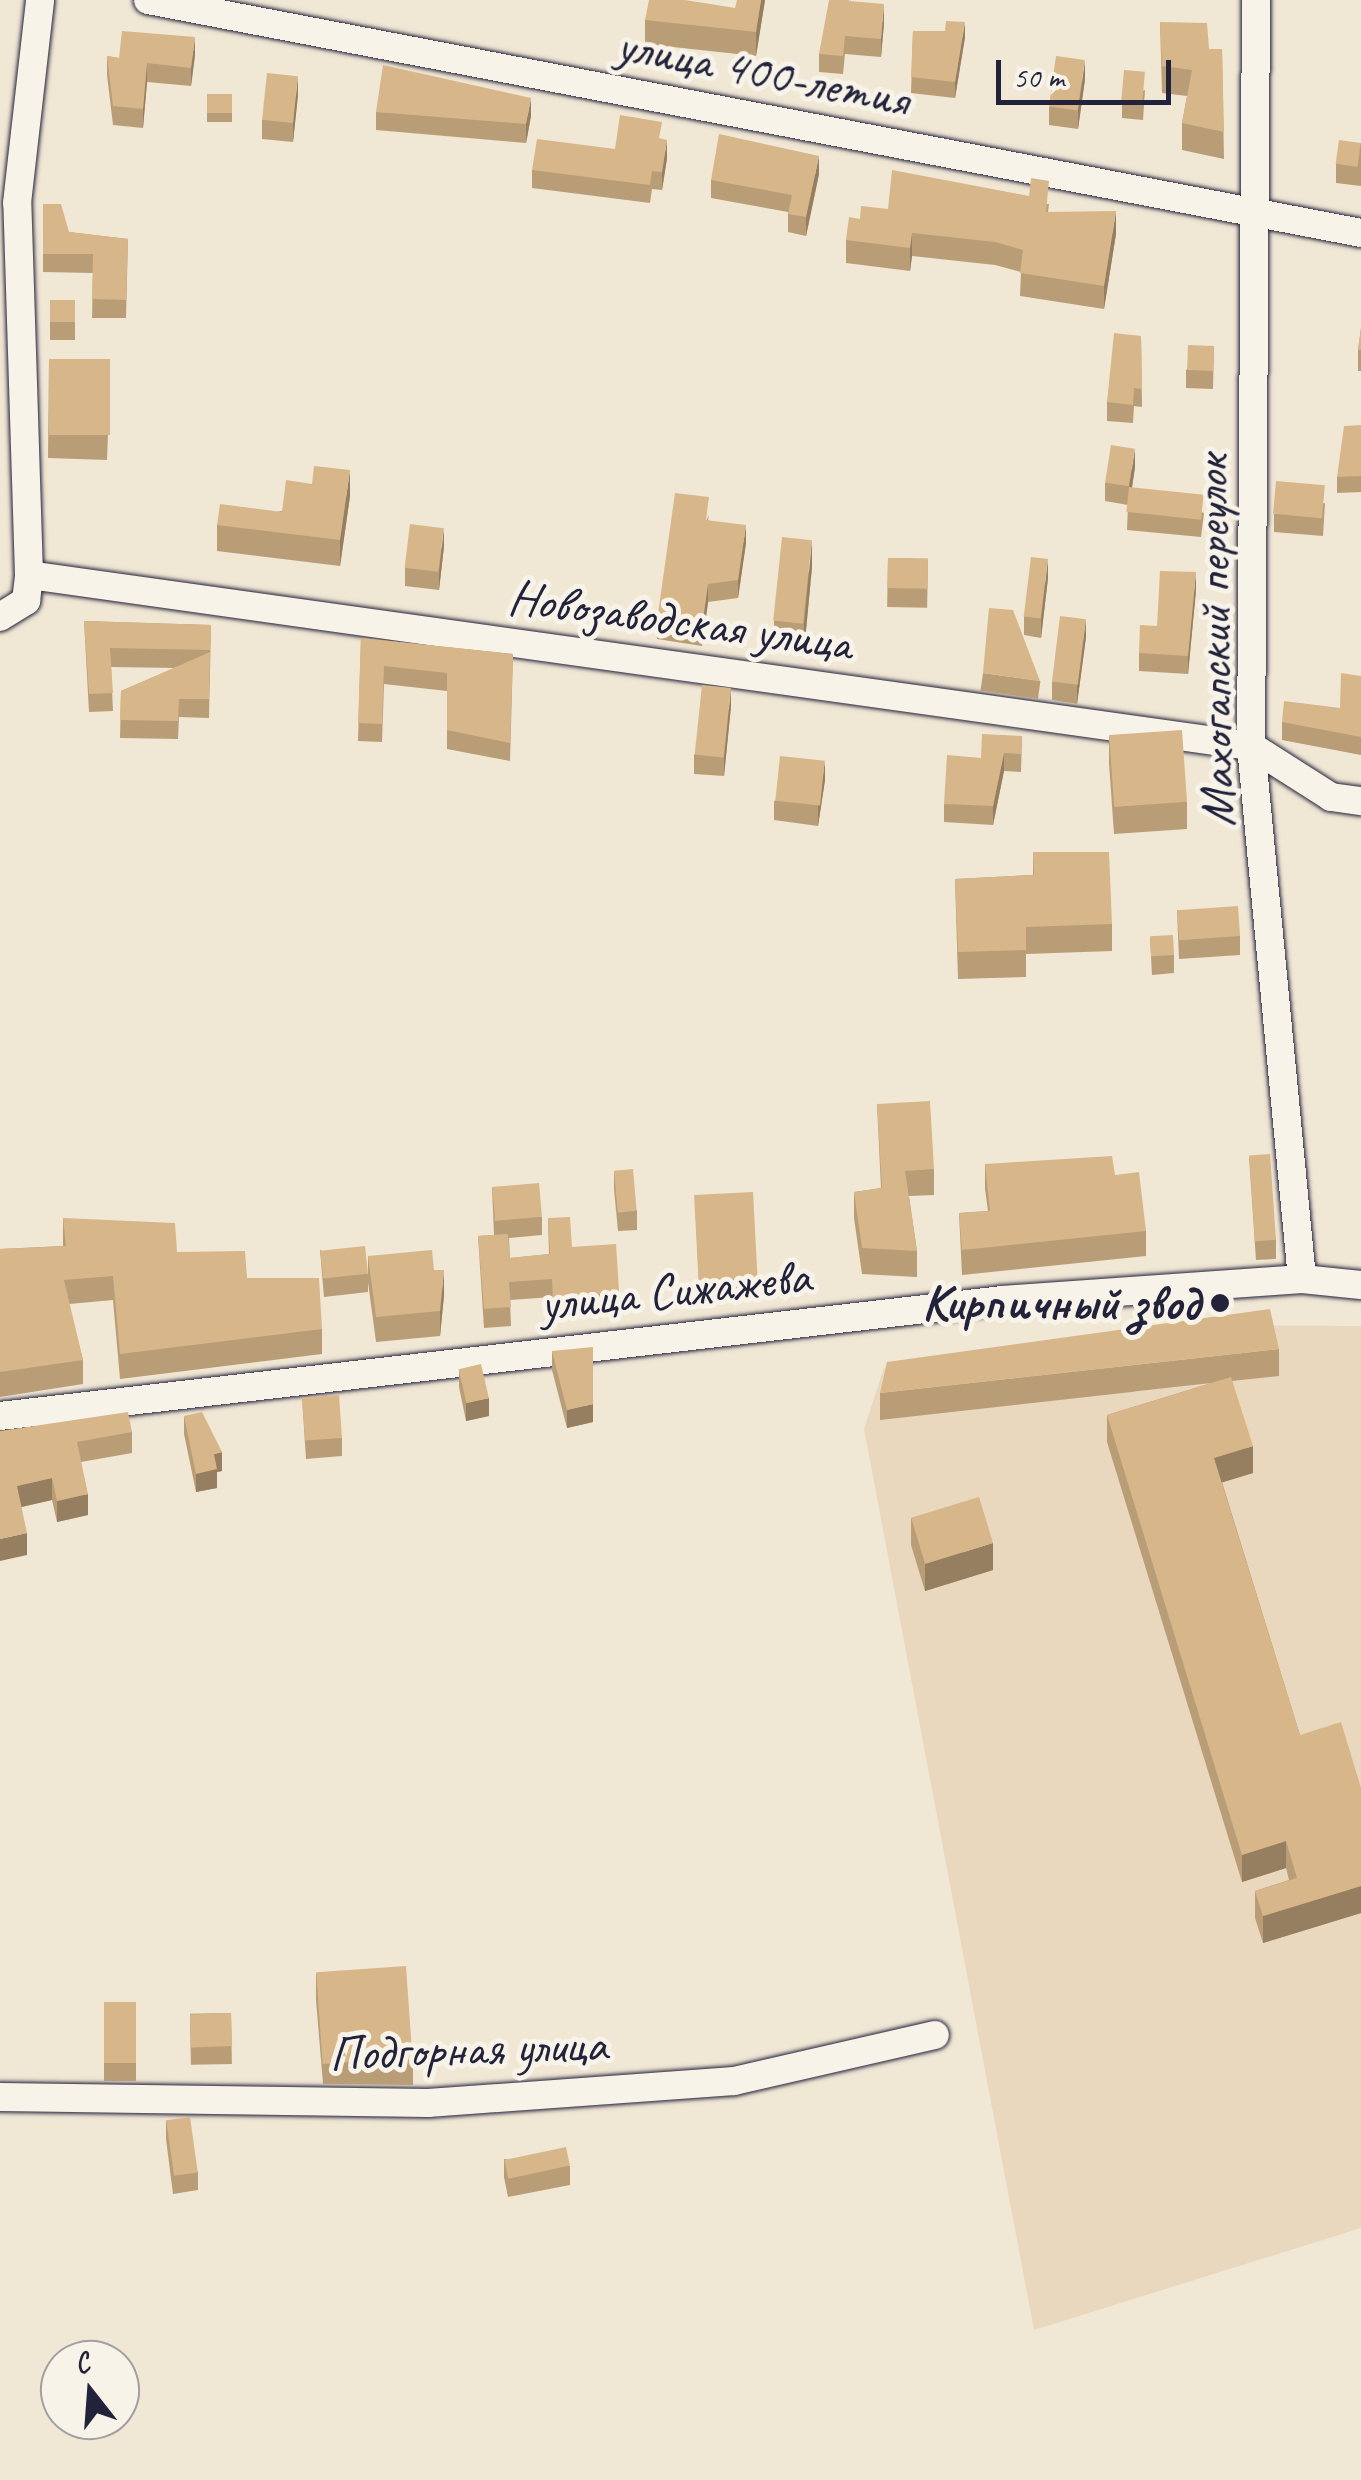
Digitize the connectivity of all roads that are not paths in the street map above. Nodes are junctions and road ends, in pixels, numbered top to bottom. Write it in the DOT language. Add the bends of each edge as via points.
graph roads {
  1 [pos="40,0"];
  2 [pos="148,0"];
  3 [pos="1256,0"];
  4 [pos="8,203"];
  5 [pos="1260,213"];
  6 [pos="1361,233"];
  7 [pos="29,575"];
  8 [pos="0,617"];
  9 [pos="1251,746"];
  10 [pos="1361,800"];
  11 [pos="1302,1279"];
  12 [pos="1361,1285"];
  13 [pos="0,1416"];
  14 [pos="935,2035"];
  15 [pos="0,2097"];
  1 -- 4 [label="street"];
  2 -- 5 [label="street, улица 400-летия"];
  3 -- 5 [label="street, Махогапский переулок"];
  4 -- 7 [label="street"];
  5 -- 6 [label="street, улица 400-летия"];
  5 -- 9 [label="street, Махогапский переулок"];
  7 -- 8 [label="street" via="26,602"];
  7 -- 9 [label="street, Новозаводская улица"];
  9 -- 10 [label="street, Новозаводская улица" via="1330,797"];
  9 -- 11 [label="street, Махогапский переулок"];
  11 -- 12 [label="street, улица Сижажева"];
  11 -- 13 [label="street, улица Сижажева" via="964,1304"];
  14 -- 15 [label="street, Подгорная улица" via="734,2081 448,2102"];
}
